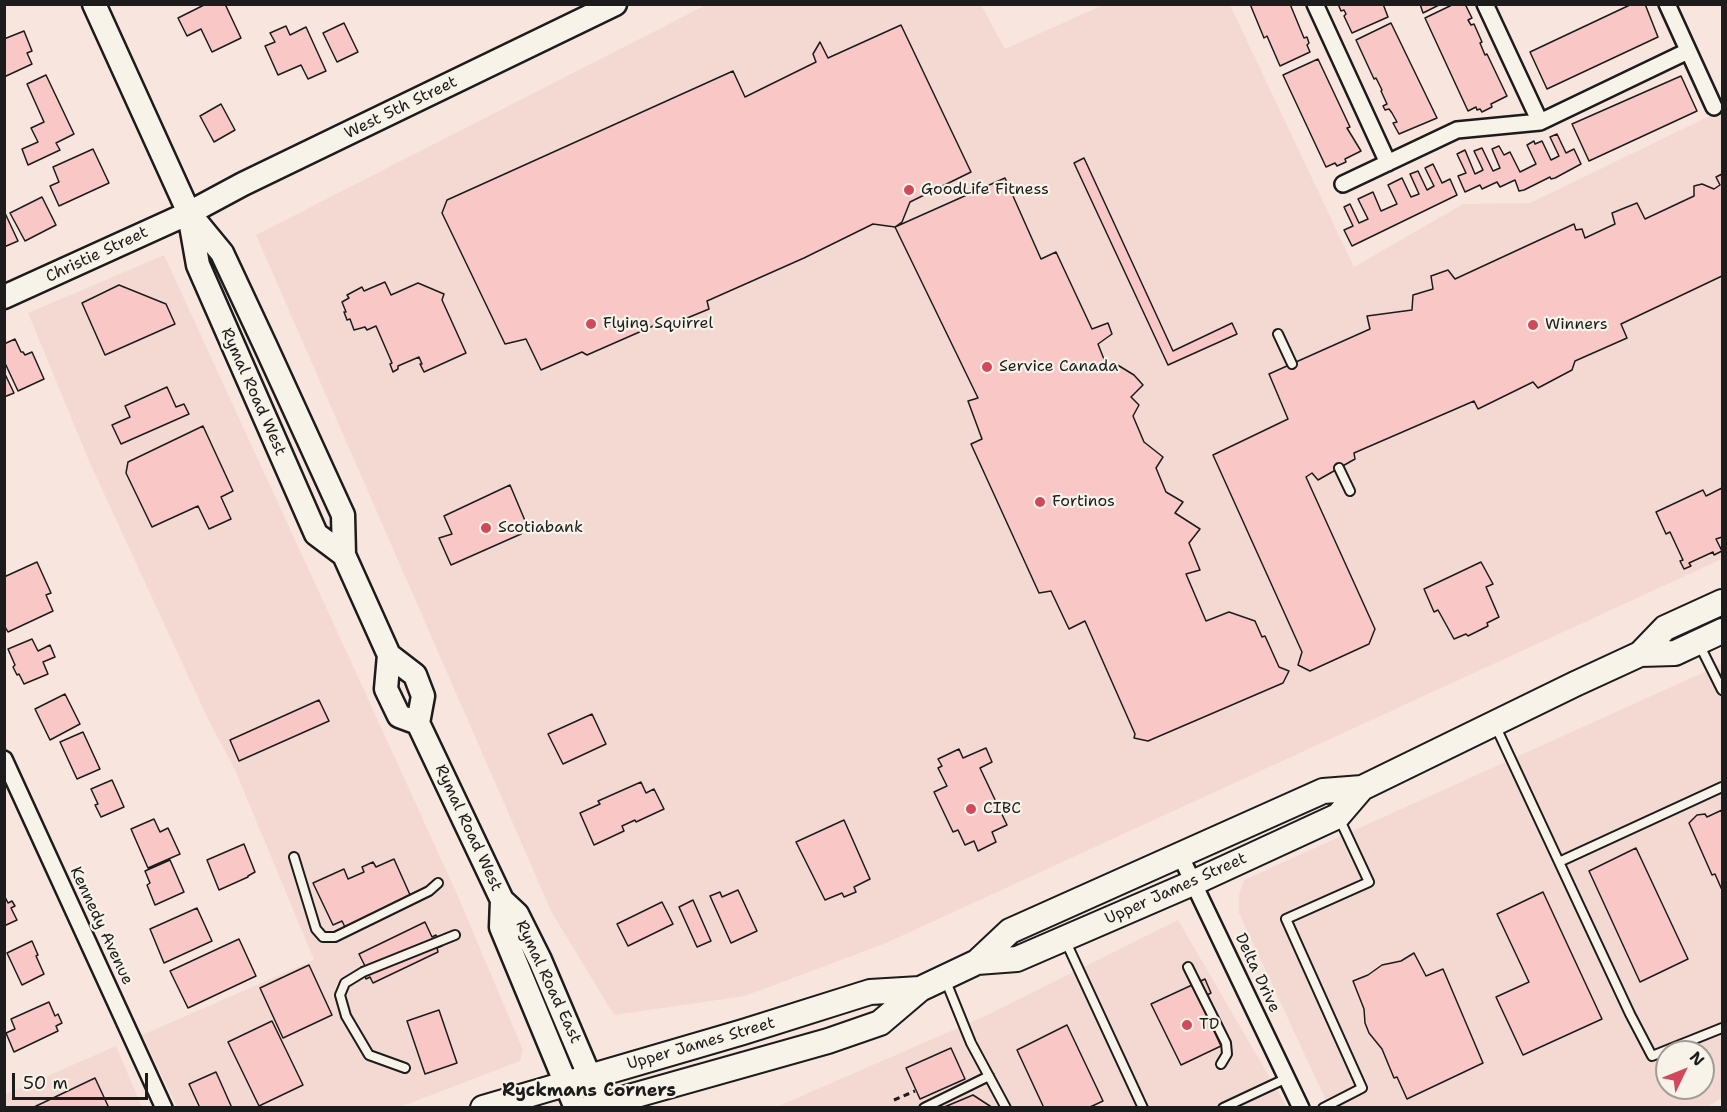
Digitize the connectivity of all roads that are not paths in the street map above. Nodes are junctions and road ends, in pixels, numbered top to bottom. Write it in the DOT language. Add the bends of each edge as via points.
graph roads {
  1 [pos="94,4"];
  2 [pos="615,4"];
  3 [pos="1315,4"];
  4 [pos="1485,4"];
  5 [pos="1667,4"];
  6 [pos="1688,51"];
  7 [pos="1714,107"];
  8 [pos="1540,122"];
  9 [pos="1388,163"];
  10 [pos="1343,184"];
  11 [pos="189,213"];
  12 [pos="4,297"];
  13 [pos="1278,334"];
  14 [pos="1292,364"];
  15 [pos="1339,468"];
  16 [pos="1350,491"];
  17 [pos="344,555"];
  18 [pos="1722,602"];
  19 [pos="1722,631"];
  20 [pos="1698,642"];
  21 [pos="1640,654"];
  22 [pos="389,655"];
  23 [pos="1722,690"];
  24 [pos="418,723"];
  25 [pos="1495,724"];
  26 [pos="4,759"];
  27 [pos="1722,787"];
  28 [pos="1362,788"];
  29 [pos="1338,816"];
  30 [pos="1180,855"];
  31 [pos="294,857"];
  32 [pos="1559,862"];
  33 [pos="1195,882"];
  34 [pos="438,883"];
  35 [pos="502,900"];
  36 [pos="455,935"];
  37 [pos="1065,938"];
  38 [pos="977,962"];
  39 [pos="1188,967"];
  40 [pos="944,977"];
  41 [pos="920,989"];
  42 [pos="1722,1028"];
  43 [pos="1221,1064"];
  44 [pos="405,1068"];
  45 [pos="591,1075"];
  46 [pos="989,1076"];
  47 [pos="1287,1078"];
  48 [pos="567,1084"];
  49 [pos="598,1106"];
  50 [pos="164,1107"];
  51 [pos="483,1107"];
  52 [pos="576,1107"];
  53 [pos="924,1107"];
  54 [pos="1006,1107"];
  55 [pos="1143,1107"];
  56 [pos="1223,1107"];
  57 [pos="1301,1107"];
  58 [pos="1323,1107"];
  1 -- 11 [label="main road, Rymal Road West"];
  2 -- 11 [label="main road, West 5th Street"];
  3 -- 9 [label="street"];
  4 -- 8 [label="street"];
  5 -- 6 [label="street"];
  6 -- 7 [label="street"];
  6 -- 8 [label="street"];
  8 -- 9 [label="street" via="1457,130"];
  9 -- 10 [label="street"];
  11 -- 12 [label="main road, Christie Street"];
  11 -- 17 [label="main road, Rymal Road West" via="222,253 343,515"];
  11 -- 17 [label="main road, Rymal Road West" via="198,265 316,534"];
  13 -- 14 [label="lane"];
  15 -- 16 [label="lane"];
  17 -- 22 [label="main road, Rymal Road West"];
  18 -- 21 [label="main road, Upper James Street" via="1665,628"];
  19 -- 20 [label="main road, Upper James Street"];
  20 -- 21 [label="main road, Upper James Street" via="1675,653"];
  20 -- 23 [label="lane"];
  21 -- 25 [label="main road, Upper James Street"];
  22 -- 24 [label="main road, Rymal Road West" via="415,675 423,696"];
  22 -- 24 [label="main road, Rymal Road West" via="387,690 399,716"];
  24 -- 35 [label="main road, Rymal Road West"];
  25 -- 28 [label="main road, Upper James Street"];
  25 -- 32 [label="lane"];
  26 -- 50 [label="street, Kennedy Avenue"];
  27 -- 32 [label="lane"];
  28 -- 29 [label="main road, Upper James Street"];
  28 -- 30 [label="main road, Upper James Street" via="1323,791"];
  29 -- 33 [label="main road, Upper James Street"];
  29 -- 58 [label="lane" via="1369,882 1286,919 1362,1088"];
  30 -- 33 [label="street, Delta Drive"];
  30 -- 38 [label="main road, Upper James Street" via="1011,931"];
  31 -- 34 [label="lane" via="316,928 323,937 335,937"];
  32 -- 42 [label="lane" via="1652,1056"];
  33 -- 37 [label="main road, Upper James Street"];
  33 -- 47 [label="street, Delta Drive"];
  35 -- 45 [label="main road, Rymal Road East" via="517,914"];
  35 -- 48 [label="main road, Rymal Road East" via="501,927"];
  36 -- 44 [label="lane" via="363,972 345,983 340,995 346,1016 369,1055"];
  37 -- 38 [label="main road, Upper James Street" via="1017,959"];
  37 -- 55 [label="lane"];
  38 -- 40 [label="main road, Upper James Street"];
  39 -- 43 [label="lane" via="1226,1043 1227,1054"];
  40 -- 41 [label="main road, Upper James Street"];
  40 -- 46 [label="lane"];
  41 -- 45 [label="main road, Upper James Street" via="870,992"];
  41 -- 49 [label="main road, Upper James Street" via="880,1023"];
  45 -- 48 [label="main road, Upper James Street"];
  45 -- 49 [label="main road, Rymal Road East"];
  46 -- 53 [label="lane"];
  46 -- 54 [label="lane"];
  47 -- 56 [label="lane"];
  47 -- 57 [label="street, Delta Drive"];
  48 -- 51 [label="main road, Upper James Street"];
  48 -- 52 [label="main road, Rymal Road East"];
}
